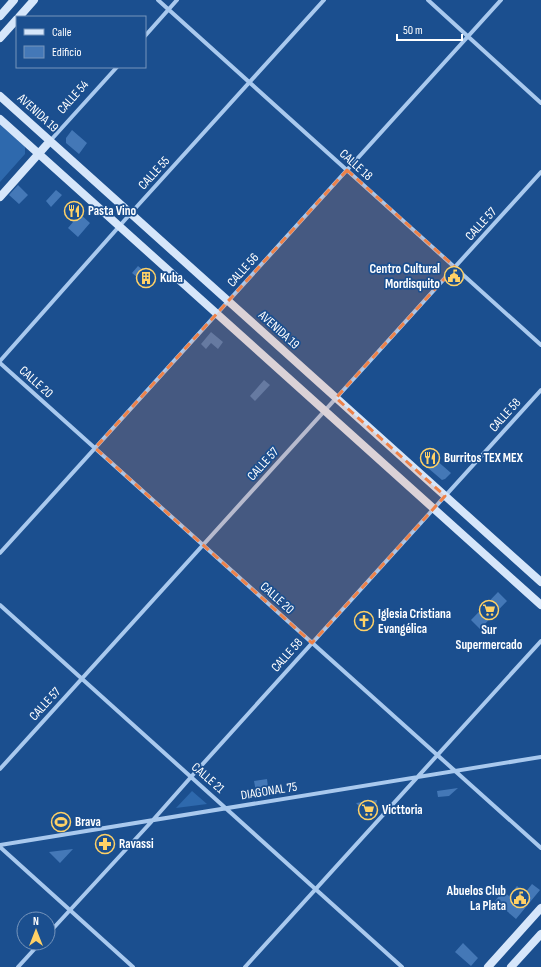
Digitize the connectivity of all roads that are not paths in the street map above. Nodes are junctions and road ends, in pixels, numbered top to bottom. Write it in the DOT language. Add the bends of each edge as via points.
graph roads {
  1 [pos="14,0"];
  2 [pos="34,0"];
  3 [pos="158,0"];
  4 [pos="177,0"];
  5 [pos="324,0"];
  6 [pos="428,0"];
  7 [pos="501,0"];
  8 [pos="169,10"];
  9 [pos="0,16"];
  10 [pos="20,16"];
  11 [pos="16,20"];
  12 [pos="146,35"];
  13 [pos="468,36"];
  14 [pos="0,38"];
  15 [pos="116,68"];
  16 [pos="250,83"];
  17 [pos="0,96"];
  18 [pos="541,103"];
  19 [pos="0,119"];
  20 [pos="50,141"];
  21 [pos="39,154"];
  22 [pos="347,170"];
  23 [pos="541,172"];
  24 [pos="0,197"];
  25 [pos="131,214"];
  26 [pos="120,226"];
  27 [pos="455,268"];
  28 [pos="228,301"];
  29 [pos="217,314"];
  30 [pos="541,345"];
  31 [pos="0,362"];
  32 [pos="541,390"];
  33 [pos="336,398"];
  34 [pos="325,411"];
  35 [pos="95,448"];
  36 [pos="445,496"];
  37 [pos="434,509"];
  38 [pos="203,545"];
  39 [pos="0,553"];
  40 [pos="541,582"];
  41 [pos="0,604"];
  42 [pos="541,605"];
  43 [pos="541,641"];
  44 [pos="312,643"];
  45 [pos="82,678"];
  46 [pos="437,756"];
  47 [pos="541,757"];
  48 [pos="0,769"];
  49 [pos="456,771"];
  50 [pos="191,777"];
  51 [pos="418,777"];
  52 [pos="227,808"];
  53 [pos="154,820"];
  54 [pos="0,846"];
  55 [pos="541,848"];
  56 [pos="316,889"];
  57 [pos="541,908"];
  58 [pos="70,910"];
  59 [pos="56,925"];
  60 [pos="541,934"];
  61 [pos="33,951"];
  62 [pos="18,967"];
  63 [pos="133,967"];
  64 [pos="245,967"];
  65 [pos="402,967"];
  66 [pos="488,967"];
  67 [pos="511,967"];
  1 -- 9 [label="main road"];
  2 -- 10 [label="main road"];
  3 -- 8 [label="street, CALLE 18"];
  4 -- 8 [label="street"];
  5 -- 16 [label="street, CALLE 55"];
  6 -- 13 [label="street"];
  7 -- 13 [label="street, CALLE 56"];
  8 -- 12 [label="street"];
  8 -- 16 [label="street, CALLE 18"];
  11 -- 14 [label="main road"];
  13 -- 18 [label="street"];
  13 -- 22 [label="street, CALLE 56"];
  15 -- 20 [label="street, CALLE 54"];
  16 -- 22 [label="street, CALLE 18"];
  16 -- 25 [label="street, CALLE 55"];
  17 -- 20 [label="main road, AVENIDA 19"];
  19 -- 21 [label="main road"];
  20 -- 21 [label="main road, CALLE 54"];
  20 -- 25 [label="main road, AVENIDA 19"];
  21 -- 24 [label="main road, CALLE 54"];
  21 -- 26 [label="main road"];
  22 -- 27 [label="street, CALLE 18"];
  22 -- 28 [label="street, CALLE 56"];
  23 -- 27 [label="street, CALLE 57"];
  25 -- 26 [label="street, CALLE 55"];
  25 -- 28 [label="main road, AVENIDA 19"];
  26 -- 29 [label="main road"];
  26 -- 31 [label="street, CALLE 55"];
  27 -- 30 [label="street, CALLE 18"];
  27 -- 33 [label="street, CALLE 57"];
  28 -- 29 [label="street, CALLE 56"];
  28 -- 33 [label="main road, AVENIDA 19"];
  29 -- 34 [label="main road"];
  29 -- 35 [label="street, CALLE 56"];
  31 -- 35 [label="street, CALLE 20"];
  32 -- 36 [label="street, CALLE 58"];
  33 -- 34 [label="street, CALLE 57"];
  33 -- 36 [label="main road, AVENIDA 19"];
  34 -- 37 [label="main road"];
  34 -- 38 [label="street, CALLE 57"];
  35 -- 38 [label="street, CALLE 20"];
  35 -- 39 [label="street, CALLE 56"];
  36 -- 37 [label="street, CALLE 58"];
  36 -- 40 [label="main road, AVENIDA 19"];
  37 -- 42 [label="main road"];
  37 -- 44 [label="street, CALLE 58"];
  38 -- 44 [label="street, CALLE 20"];
  38 -- 45 [label="street, CALLE 57"];
  41 -- 45 [label="street, CALLE 21"];
  43 -- 46 [label="street"];
  44 -- 46 [label="street, CALLE 20"];
  44 -- 50 [label="street, CALLE 58"];
  45 -- 48 [label="street, CALLE 57"];
  45 -- 50 [label="street, CALLE 21"];
  46 -- 49 [label="street, CALLE 20"];
  46 -- 51 [label="street"];
  47 -- 49 [label="street, DIAGONAL 75"];
  49 -- 51 [label="street, DIAGONAL 75"];
  49 -- 55 [label="street, CALLE 20"];
  50 -- 52 [label="street, CALLE 21"];
  50 -- 53 [label="street, CALLE 58"];
  51 -- 52 [label="street, DIAGONAL 75"];
  51 -- 56 [label="street"];
  52 -- 53 [label="street, DIAGONAL 75"];
  52 -- 56 [label="street, CALLE 21"];
  53 -- 54 [label="street, DIAGONAL 75"];
  53 -- 58 [label="street, CALLE 58"];
  54 -- 58 [label="street"];
  56 -- 64 [label="street"];
  56 -- 65 [label="street, CALLE 21"];
  57 -- 66 [label="main road"];
  58 -- 59 [label="street, CALLE 58"];
  58 -- 63 [label="street"];
  60 -- 67 [label="main road"];
  61 -- 62 [label="street"];
}
